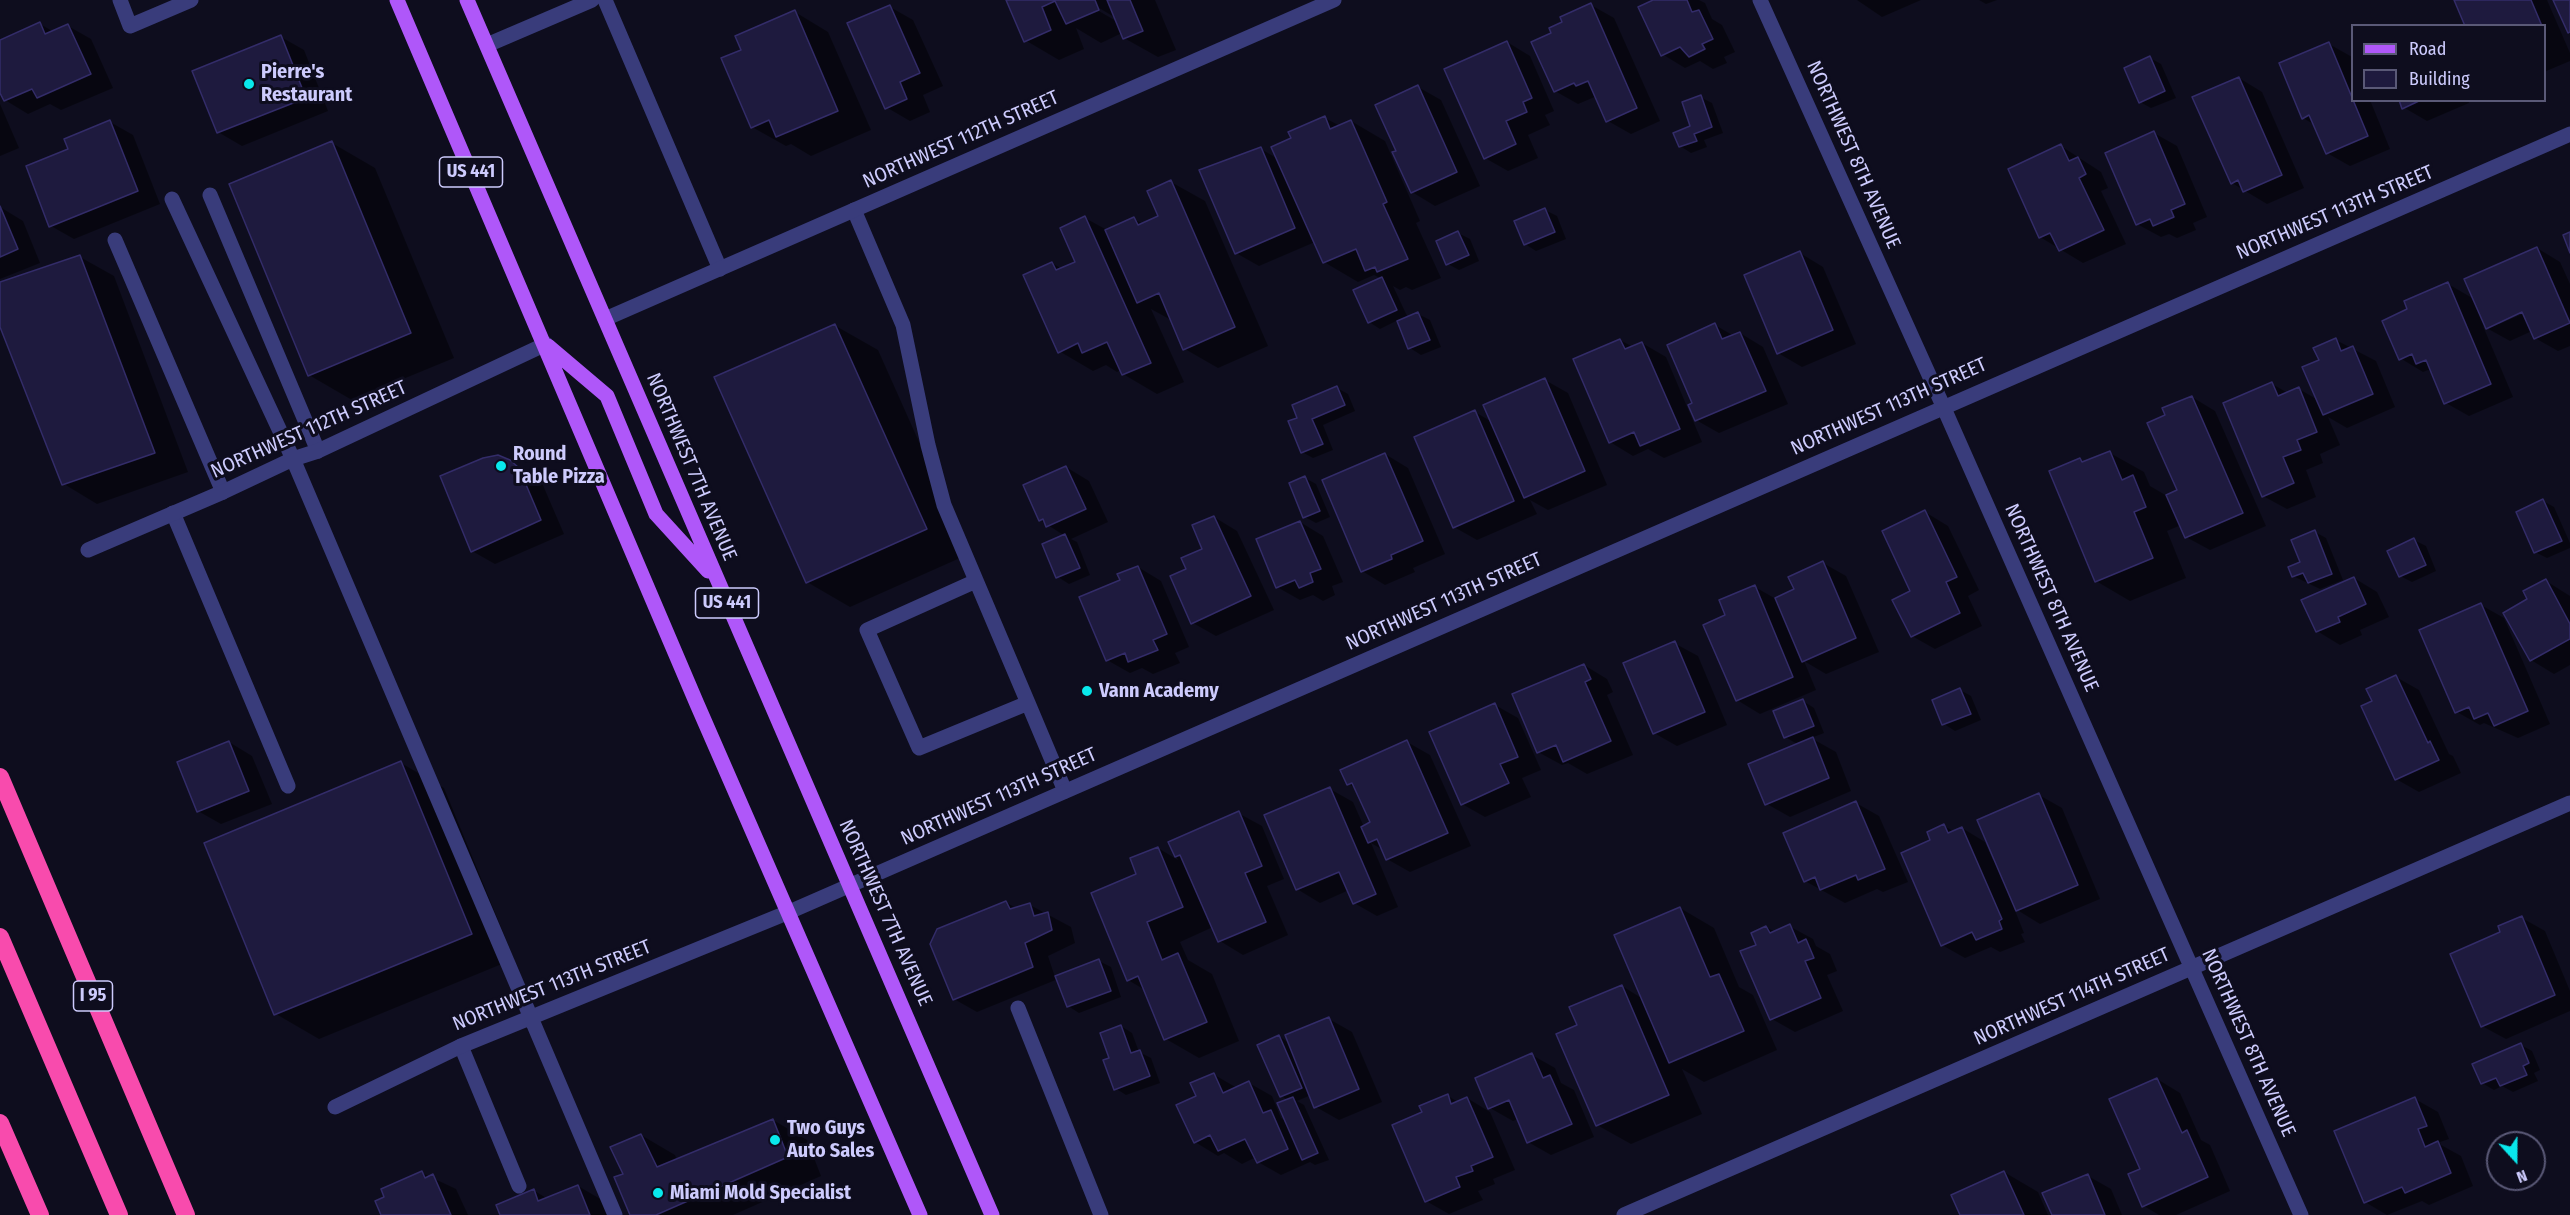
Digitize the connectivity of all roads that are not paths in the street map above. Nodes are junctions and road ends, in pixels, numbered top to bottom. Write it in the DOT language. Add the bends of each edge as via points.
graph roads {
  1 [pos="120,0"];
  2 [pos="191,0"];
  3 [pos="397,0"];
  4 [pos="467,0"];
  5 [pos="592,0"];
  6 [pos="605,0"];
  7 [pos="1334,0"];
  8 [pos="1760,0"];
  9 [pos="487,45"];
  10 [pos="2570,134"];
  11 [pos="210,195"];
  12 [pos="172,199"];
  13 [pos="854,210"];
  14 [pos="115,240"];
  15 [pos="720,269"];
  16 [pos="604,320"];
  17 [pos="546,344"];
  18 [pos="1943,406"];
  19 [pos="318,451"];
  20 [pos="293,459"];
  21 [pos="223,492"];
  22 [pos="173,513"];
  23 [pos="88,550"];
  24 [pos="976,581"];
  25 [pos="718,583"];
  26 [pos="1028,702"];
  27 [pos="0,777"];
  28 [pos="288,786"];
  29 [pos="1065,791"];
  30 [pos="2570,802"];
  31 [pos="850,885"];
  32 [pos="789,912"];
  33 [pos="0,937"];
  34 [pos="2192,968"];
  35 [pos="1018,1008"];
  36 [pos="531,1017"];
  37 [pos="461,1047"];
  38 [pos="335,1107"];
  39 [pos="0,1123"];
  40 [pos="519,1186"];
  41 [pos="40,1215"];
  42 [pos="119,1215"];
  43 [pos="186,1215"];
  44 [pos="615,1215"];
  45 [pos="920,1215"];
  46 [pos="992,1215"];
  47 [pos="1101,1215"];
  48 [pos="1624,1215"];
  49 [pos="2301,1215"];
  1 -- 2 [label="street" via="130,26"];
  3 -- 17 [label="main road, US 441"];
  4 -- 9 [label="main road, NORTHWEST 7TH AVENUE / US 441"];
  5 -- 9 [label="street"];
  6 -- 15 [label="street"];
  7 -- 13 [label="street, NORTHWEST 112TH STREET"];
  8 -- 18 [label="street, NORTHWEST 8TH AVENUE"];
  9 -- 16 [label="main road, NORTHWEST 7TH AVENUE / US 441"];
  10 -- 18 [label="street, NORTHWEST 113TH STREET"];
  11 -- 19 [label="street"];
  12 -- 20 [label="street"];
  13 -- 15 [label="street, NORTHWEST 112TH STREET"];
  13 -- 24 [label="street" via="903,325 944,505"];
  14 -- 21 [label="street"];
  15 -- 16 [label="street, NORTHWEST 112TH STREET"];
  16 -- 25 [label="main road, NORTHWEST 7TH AVENUE / US 441"];
  17 -- 19 [label="street, NORTHWEST 112TH STREET"];
  17 -- 25 [label="main road" via="607,396 656,514"];
  17 -- 32 [label="main road, US 441"];
  18 -- 29 [label="street, NORTHWEST 113TH STREET"];
  18 -- 34 [label="street, NORTHWEST 8TH AVENUE"];
  19 -- 20 [label="street, NORTHWEST 112TH STREET"];
  20 -- 21 [label="street, NORTHWEST 112TH STREET"];
  20 -- 36 [label="street"];
  21 -- 22 [label="street, NORTHWEST 112TH STREET"];
  22 -- 23 [label="street, NORTHWEST 112TH STREET"];
  22 -- 28 [label="street"];
  24 -- 26 [label="street"];
  24 -- 26 [label="street" via="867,630 919,748"];
  25 -- 31 [label="main road, NORTHWEST 7TH AVENUE / US 441"];
  26 -- 29 [label="street"];
  27 -- 43 [label="highway, I 95"];
  29 -- 31 [label="street, NORTHWEST 113TH STREET"];
  30 -- 34 [label="street, NORTHWEST 114TH STREET"];
  31 -- 32 [label="street, NORTHWEST 113TH STREET"];
  31 -- 46 [label="main road, NORTHWEST 7TH AVENUE / US 441"];
  32 -- 36 [label="street, NORTHWEST 113TH STREET"];
  32 -- 45 [label="main road, US 441"];
  33 -- 42 [label="highway"];
  34 -- 48 [label="street, NORTHWEST 114TH STREET"];
  34 -- 49 [label="street, NORTHWEST 8TH AVENUE"];
  35 -- 47 [label="street"];
  36 -- 37 [label="street, NORTHWEST 113TH STREET"];
  36 -- 44 [label="street"];
  37 -- 38 [label="street, NORTHWEST 113TH STREET"];
  37 -- 40 [label="street"];
  39 -- 41 [label="highway"];
}
